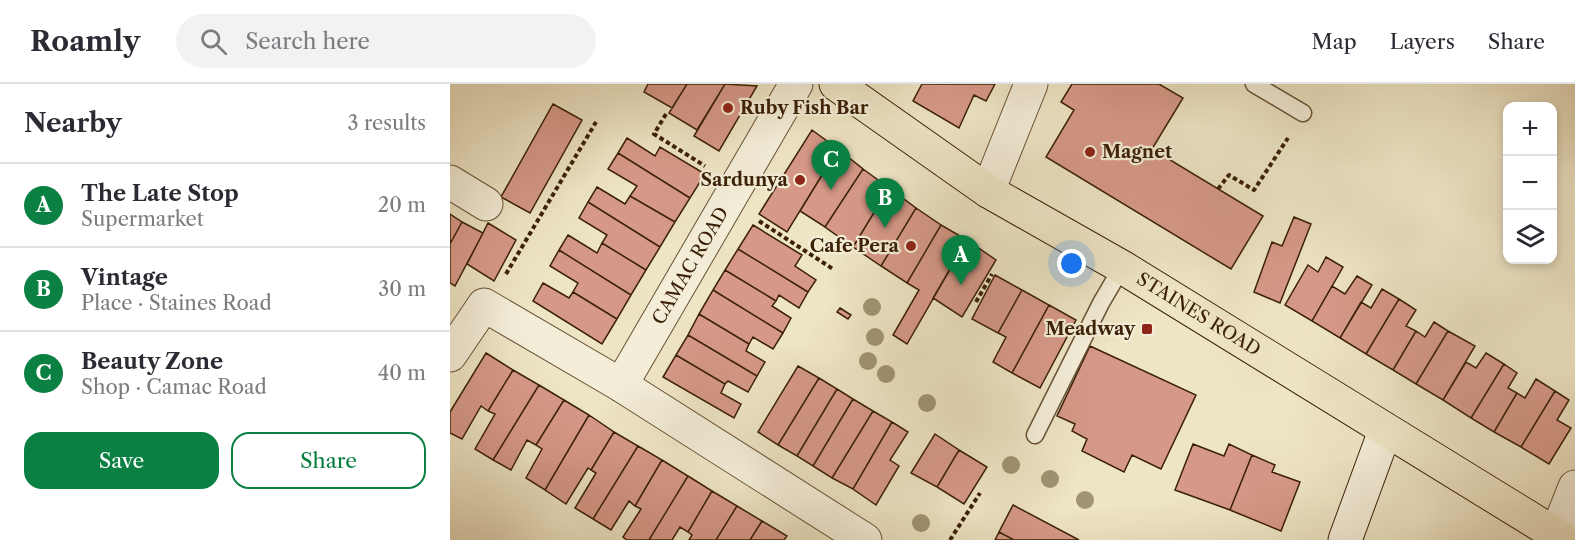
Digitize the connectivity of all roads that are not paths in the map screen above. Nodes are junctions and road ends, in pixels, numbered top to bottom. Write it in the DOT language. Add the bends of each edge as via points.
graph roads {
  1 [pos="796,84"];
  2 [pos="836,84"];
  3 [pos="1031,84"];
  4 [pos="1254,84"];
  5 [pos="1303,113"];
  6 [pos="450,182"];
  7 [pos="988,191"];
  8 [pos="486,204"];
  9 [pos="1122,267"];
  10 [pos="450,355"];
  11 [pos="621,385"];
  12 [pos="1385,431"];
  13 [pos="1035,435"];
  14 [pos="1575,487"];
  15 [pos="1560,537"];
  16 [pos="865,540"];
  17 [pos="1345,540"];
  1 -- 11 [label="street, CAMAC ROAD"];
  2 -- 7 [label="main road, STAINES ROAD"];
  3 -- 7 [label="street"];
  4 -- 5 [label="lane"];
  6 -- 8 [label="street"];
  7 -- 9 [label="main road, STAINES ROAD"];
  9 -- 12 [label="main road, STAINES ROAD"];
  9 -- 13 [label="lane"];
  10 -- 11 [label="street" via="484,305"];
  11 -- 16 [label="street"];
  12 -- 15 [label="main road, STAINES ROAD"];
  12 -- 17 [label="street"];
  14 -- 15 [label="street"];
}
